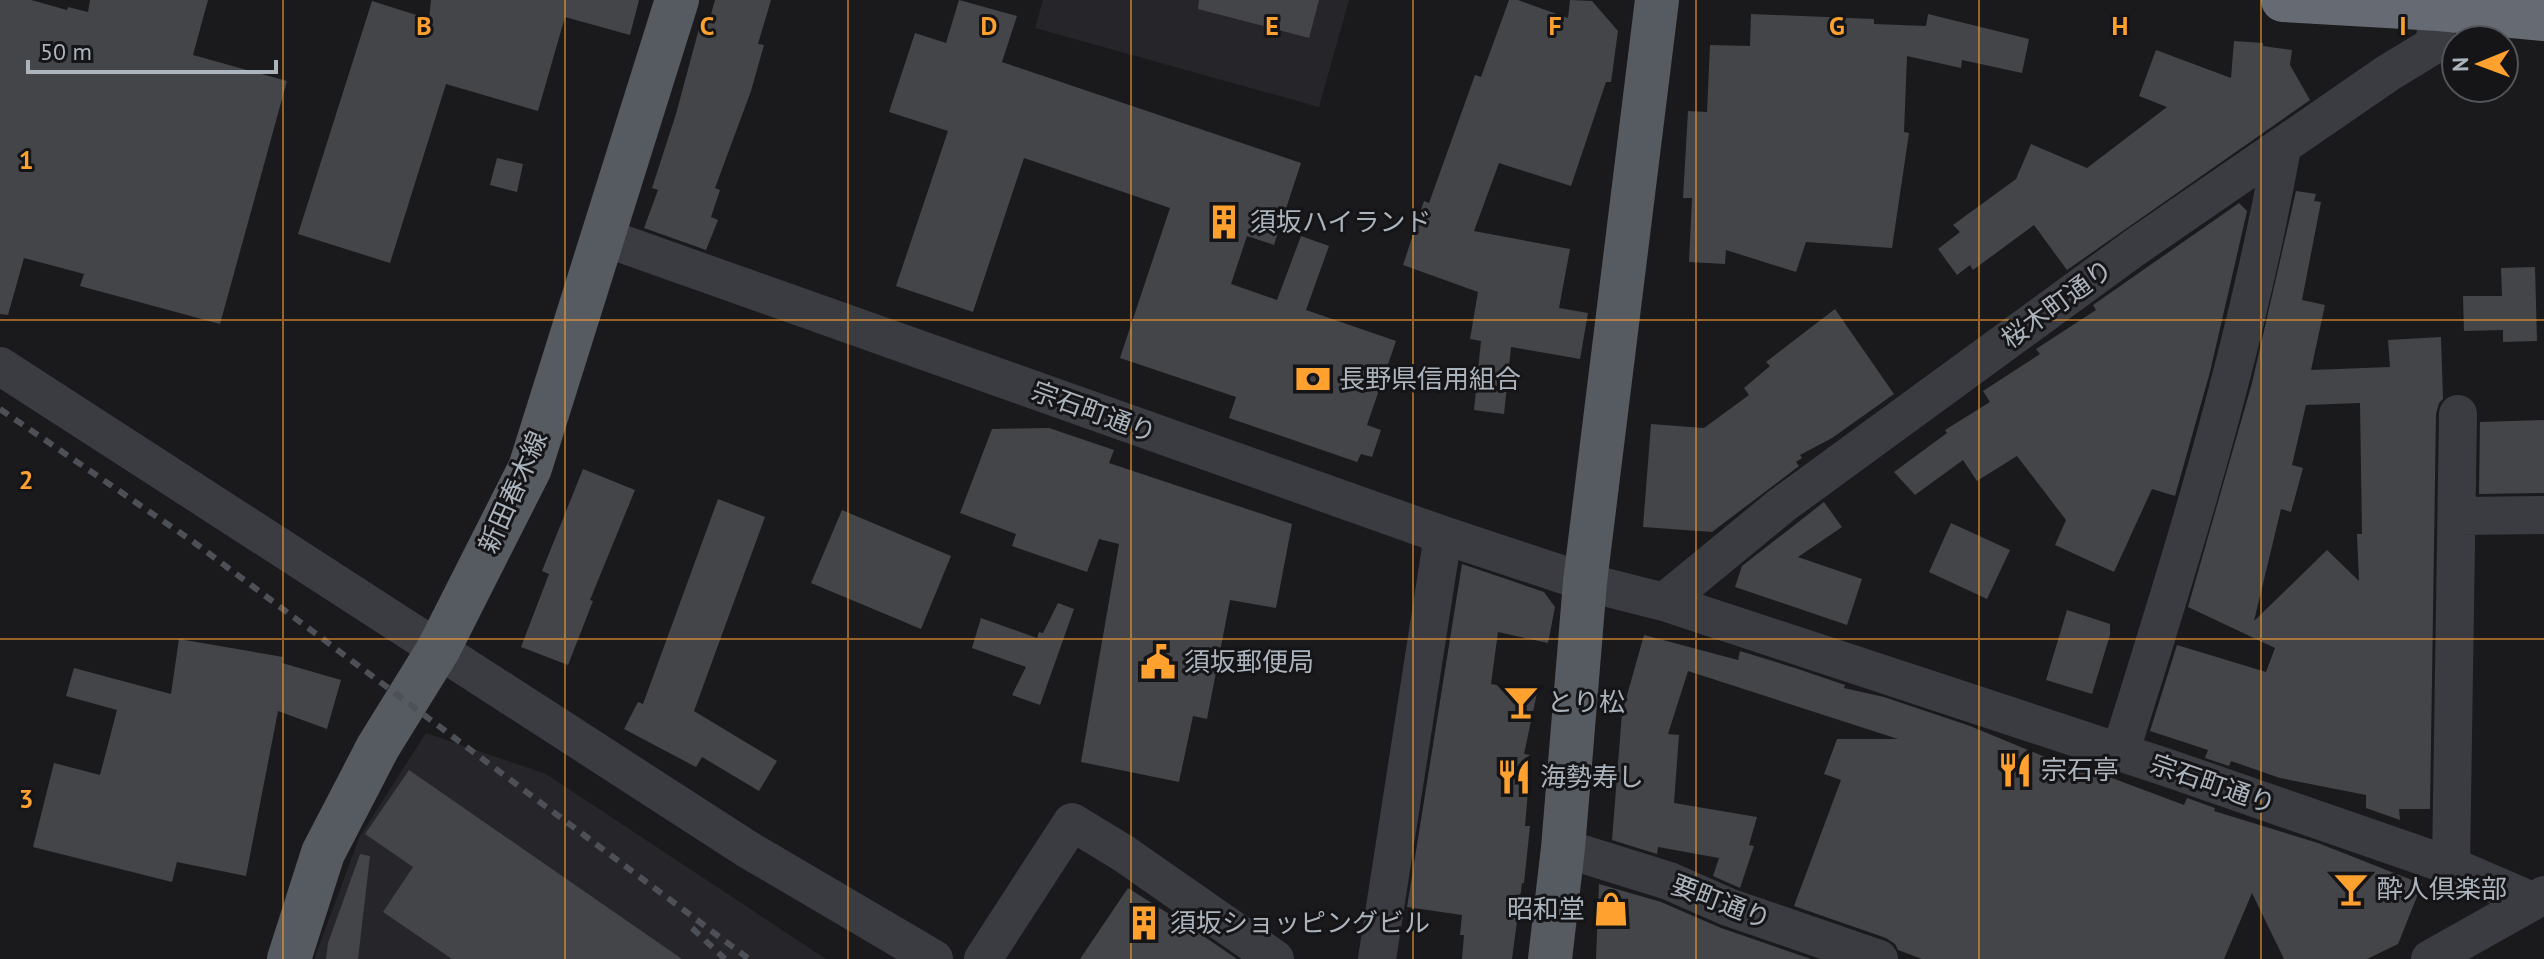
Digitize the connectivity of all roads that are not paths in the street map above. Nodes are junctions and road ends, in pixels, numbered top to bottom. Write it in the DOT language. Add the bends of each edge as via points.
graph roads {
  1 [pos="677,0"];
  2 [pos="1657,0"];
  3 [pos="2283,0"];
  4 [pos="2439,9"];
  5 [pos="2544,19"];
  6 [pos="2282,148"];
  7 [pos="603,237"];
  8 [pos="0,366"];
  9 [pos="2458,414"];
  10 [pos="2544,515"];
  11 [pos="2457,516"];
  12 [pos="1443,535"];
  13 [pos="1585,582"];
  14 [pos="1664,602"];
  15 [pos="438,650"];
  16 [pos="2120,753"];
  17 [pos="1563,848"];
  18 [pos="2451,866"];
  19 [pos="2538,898"];
  20 [pos="289,959"];
  21 [pos="934,959"];
  22 [pos="983,959"];
  23 [pos="1275,959"];
  24 [pos="1377,959"];
  25 [pos="1550,959"];
  26 [pos="1879,959"];
  27 [pos="2430,959"];
  1 -- 7 [label="main road, 新田春木線"];
  2 -- 13 [label="main road"];
  3 -- 4 [label="highway"];
  4 -- 5 [label="highway"];
  4 -- 6 [label="street, 桜木町通り" via="2434,45"];
  6 -- 14 [label="street, 桜木町通り" via="2134,248 1782,505"];
  6 -- 16 [label="street" via="2211,450"];
  7 -- 12 [label="street, 宗石町通り"];
  7 -- 15 [label="main road, 新田春木線" via="530,468"];
  8 -- 15 [label="street"];
  9 -- 11 [label="street"];
  10 -- 11 [label="street"];
  11 -- 18 [label="street"];
  12 -- 13 [label="street, 宗石町通り"];
  12 -- 24 [label="street"];
  13 -- 14 [label="street, 宗石町通り"];
  13 -- 17 [label="main road"];
  14 -- 16 [label="street, 宗石町通り"];
  15 -- 20 [label="main road, 新田春木線" via="378,747 323,853"];
  15 -- 21 [label="street" via="747,849"];
  16 -- 18 [label="street, 宗石町通り"];
  17 -- 25 [label="main road"];
  17 -- 26 [label="street, 要町通り"];
  18 -- 19 [label="street, 宗石町通り"];
  19 -- 27 [label="street"];
  22 -- 23 [label="street" via="1072,822"];
}
